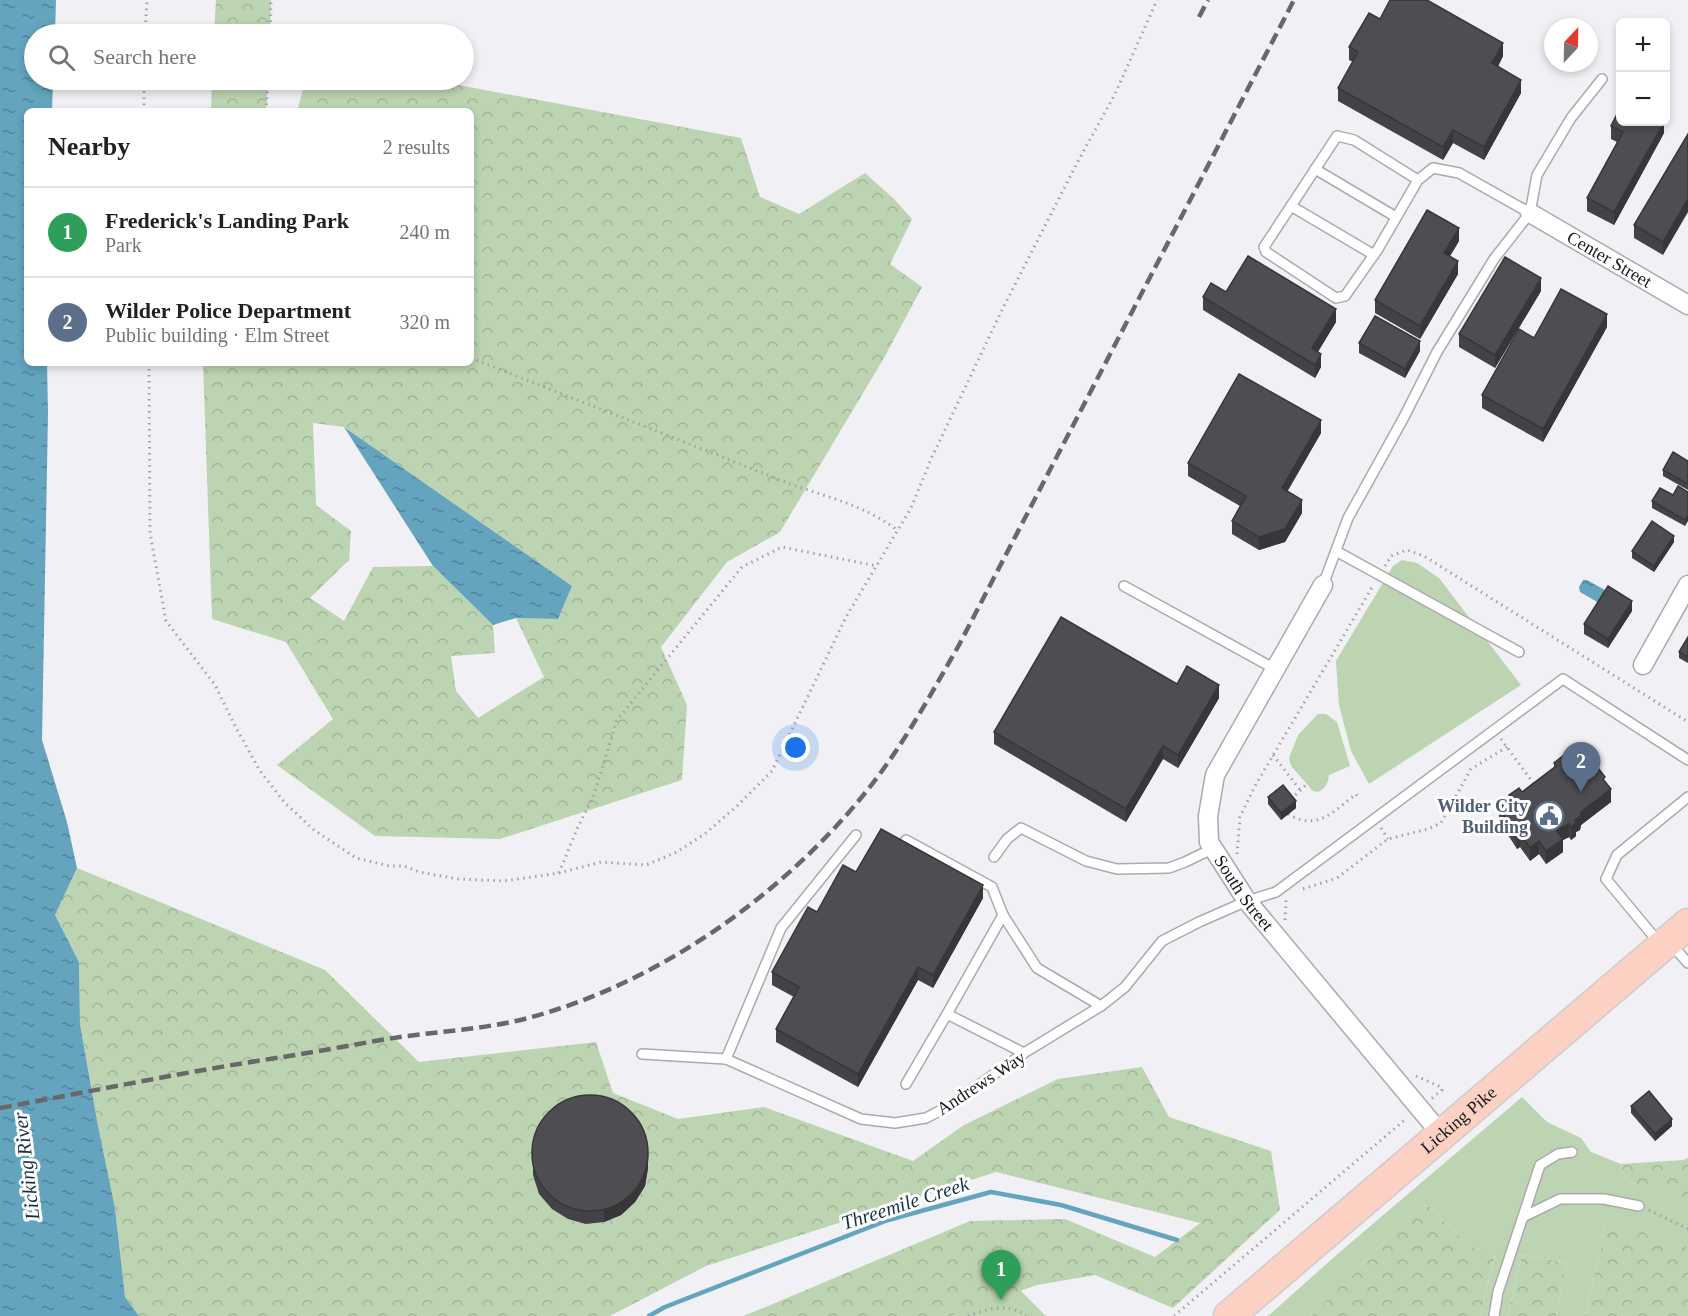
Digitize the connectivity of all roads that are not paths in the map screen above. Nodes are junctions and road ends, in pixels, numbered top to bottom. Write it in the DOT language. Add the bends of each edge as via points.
graph roads {
  1 [pos="1602,79"];
  2 [pos="1315,169"];
  3 [pos="1418,180"];
  4 [pos="1291,206"];
  5 [pos="1530,213"];
  6 [pos="1396,217"];
  7 [pos="1374,255"];
  8 [pos="1688,305"];
  9 [pos="1336,551"];
  10 [pos="1323,585"];
  11 [pos="1688,585"];
  12 [pos="1124,586"];
  13 [pos="1519,652"];
  14 [pos="1643,665"];
  15 [pos="1275,669"];
  16 [pos="1688,760"];
  17 [pos="1688,797"];
  18 [pos="856,835"];
  19 [pos="906,840"];
  20 [pos="1212,849"];
  21 [pos="994,857"];
  22 [pos="1254,899"];
  23 [pos="1003,915"];
  24 [pos="1673,937"];
  25 [pos="1688,963"];
  26 [pos="1101,1006"];
  27 [pos="947,1014"];
  28 [pos="1024,1053"];
  29 [pos="642,1054"];
  30 [pos="726,1059"];
  31 [pos="906,1084"];
  32 [pos="1441,1134"];
  33 [pos="1572,1152"];
  34 [pos="1639,1206"];
  35 [pos="1523,1217"];
  36 [pos="1228,1316"];
  37 [pos="1494,1316"];
  1 -- 5 [label="lane" via="1571,118 1537,175"];
  2 -- 3 [label="lane" via="1337,136 1345,136"];
  2 -- 4 [label="lane"];
  2 -- 6 [label="lane"];
  3 -- 5 [label="lane" via="1433,168 1459,173"];
  3 -- 6 [label="lane"];
  4 -- 7 [label="lane"];
  4 -- 7 [label="lane" via="1264,247 1266,252 1336,298 1345,296"];
  5 -- 8 [label="street, Center Street"];
  5 -- 9 [label="lane" via="1494,259 1437,352 1348,518"];
  6 -- 7 [label="lane"];
  9 -- 10 [label="lane"];
  9 -- 13 [label="lane"];
  10 -- 15 [label="street, South Street"];
  11 -- 14 [label="street"];
  12 -- 15 [label="lane"];
  15 -- 20 [label="street, South Street" via="1215,775 1208,816"];
  16 -- 22 [label="lane, Andrews Way" via="1563,679 1276,892"];
  17 -- 24 [label="lane" via="1617,855 1606,879"];
  18 -- 30 [label="lane" via="781,928"];
  19 -- 23 [label="lane" via="992,887"];
  20 -- 21 [label="lane" via="1169,868 1117,869 1086,861 1022,828 1007,839"];
  20 -- 22 [label="street, South Street"];
  22 -- 26 [label="lane, Andrews Way" via="1162,941 1125,987"];
  22 -- 32 [label="street, South Street"];
  23 -- 26 [label="lane" via="1037,968"];
  23 -- 27 [label="lane"];
  24 -- 25 [label="lane"];
  24 -- 32 [label="main road, Licking Pike"];
  26 -- 28 [label="lane, Andrews Way"];
  27 -- 28 [label="lane"];
  27 -- 31 [label="lane"];
  28 -- 30 [label="lane, Andrews Way" via="949,1106 926,1118 895,1123 861,1119"];
  29 -- 30 [label="lane, Andrews Way"];
  32 -- 36 [label="main road, Licking Pike"];
  33 -- 35 [label="lane" via="1558,1154 1540,1165"];
  34 -- 35 [label="lane" via="1604,1199 1560,1199"];
  35 -- 37 [label="lane"];
}
